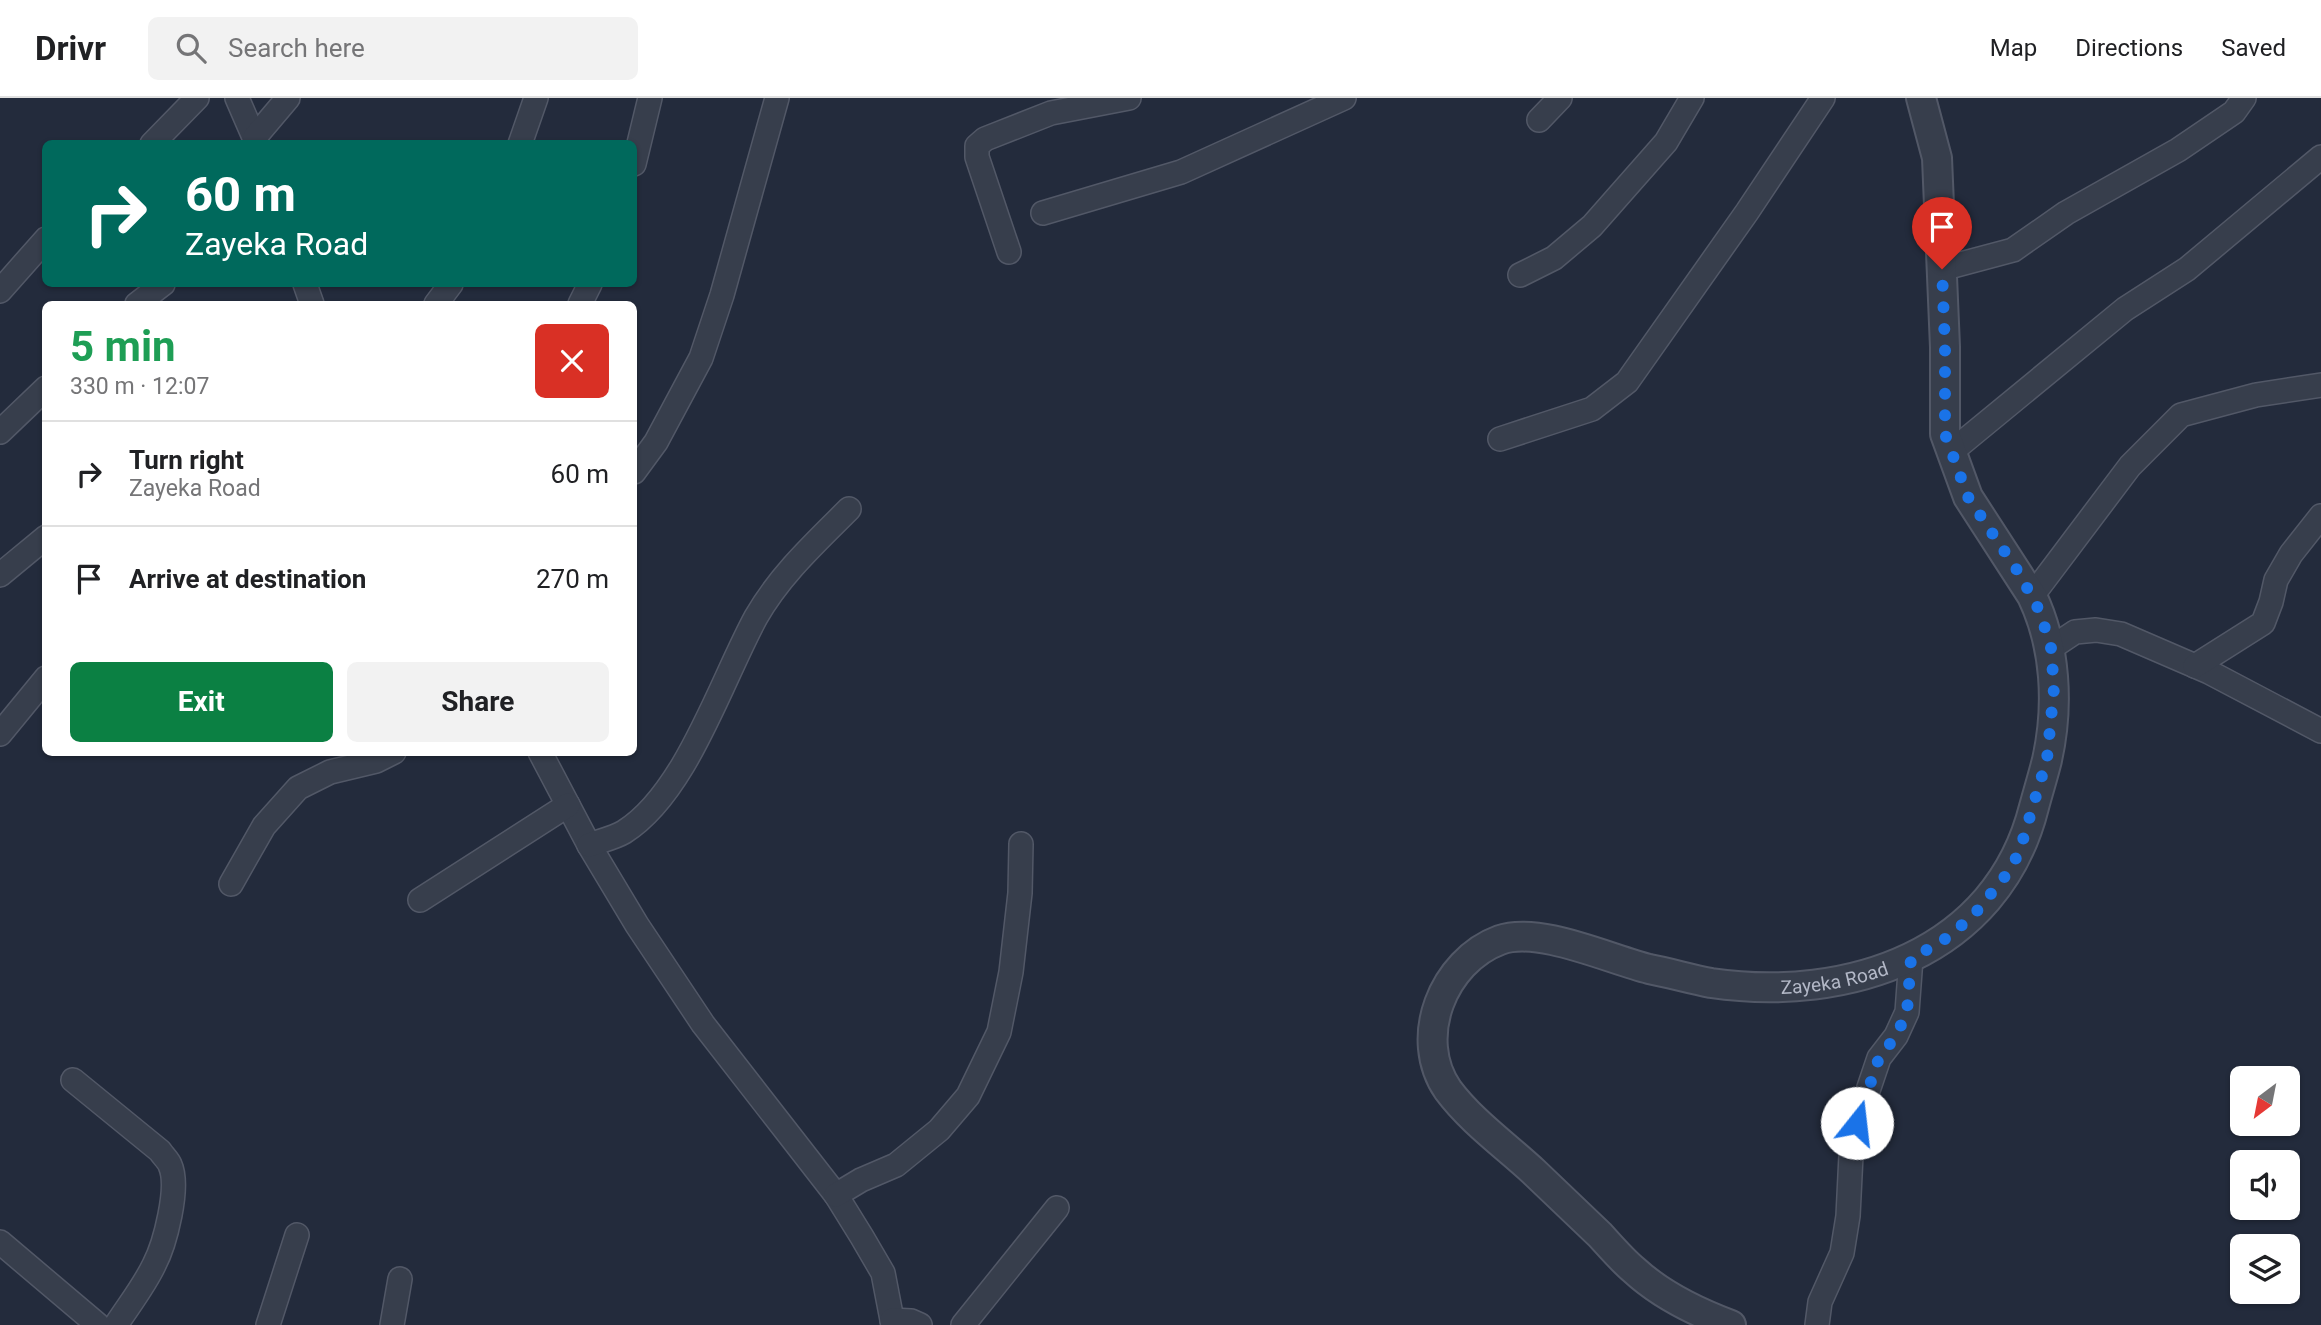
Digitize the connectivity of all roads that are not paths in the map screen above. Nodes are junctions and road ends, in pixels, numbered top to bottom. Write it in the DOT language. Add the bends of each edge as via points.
graph roads {
  1 [pos="197,98"];
  2 [pos="237,98"];
  3 [pos="288,98"];
  4 [pos="537,98"];
  5 [pos="650,98"];
  6 [pos="776,98"];
  7 [pos="1129,98"];
  8 [pos="1344,98"];
  9 [pos="1559,98"];
  10 [pos="1692,98"];
  11 [pos="1823,98"];
  12 [pos="1921,98"];
  13 [pos="2244,98"];
  14 [pos="1539,120"];
  15 [pos="156,140"];
  16 [pos="256,140"];
  17 [pos="521,140"];
  18 [pos="637,152"];
  19 [pos="2321,157"];
  20 [pos="1043,213"];
  21 [pos="42,244"];
  22 [pos="1009,252"];
  23 [pos="1942,269"];
  24 [pos="1520,275"];
  25 [pos="159,287"];
  26 [pos="0,291"];
  27 [pos="141,301"];
  28 [pos="2321,385"];
  29 [pos="42,392"];
  30 [pos="0,432"];
  31 [pos="1500,439"];
  32 [pos="1951,452"];
  33 [pos="637,468"];
  34 [pos="849,509"];
  35 [pos="2321,516"];
  36 [pos="42,540"];
  37 [pos="0,575"];
  38 [pos="2032,596"];
  39 [pos="2051,648"];
  40 [pos="2195,666"];
  41 [pos="42,683"];
  42 [pos="2321,731"];
  43 [pos="0,734"];
  44 [pos="386,756"];
  45 [pos="542,756"];
  46 [pos="568,806"];
  47 [pos="1021,844"];
  48 [pos="589,845"];
  49 [pos="231,884"];
  50 [pos="420,900"];
  51 [pos="1911,958"];
  52 [pos="73,1080"];
  53 [pos="836,1195"];
  54 [pos="1058,1208"];
  55 [pos="297,1235"];
  56 [pos="0,1242"];
  57 [pos="400,1279"];
  58 [pos="892,1322"];
  59 [pos="98,1325"];
  60 [pos="116,1325"];
  61 [pos="268,1325"];
  62 [pos="392,1325"];
  63 [pos="920,1325"];
  64 [pos="963,1325"];
  65 [pos="1731,1325"];
  66 [pos="1817,1325"];
  1 -- 15 [label="street"];
  2 -- 16 [label="street"];
  3 -- 16 [label="street"];
  4 -- 17 [label="street"];
  5 -- 18 [label="street"];
  6 -- 33 [label="street" via="701,358"];
  7 -- 22 [label="street" via="1051,113 977,146"];
  8 -- 20 [label="street" via="1181,172"];
  9 -- 14 [label="street"];
  10 -- 24 [label="street" via="1666,142 1592,226 1554,258"];
  11 -- 31 [label="street" via="1627,382 1592,410"];
  12 -- 23 [label="street, Zayeka Road" via="1937,158"];
  13 -- 23 [label="street" via="2234,112 2178,150 2066,213 2013,250"];
  19 -- 32 [label="street"];
  21 -- 26 [label="street"];
  23 -- 32 [label="street, Zayeka Road" via="1945,434"];
  25 -- 27 [label="street"];
  28 -- 38 [label="street" via="2256,395 2181,415 2130,466"];
  29 -- 30 [label="street"];
  32 -- 38 [label="street, Zayeka Road" via="1968,497"];
  34 -- 48 [label="street" via="790,568 757,616 665,794 622,833"];
  35 -- 40 [label="street" via="2276,580 2263,623"];
  36 -- 37 [label="street"];
  38 -- 39 [label="street, Zayeka Road"];
  39 -- 40 [label="street" via="2075,632 2096,630 2130,638"];
  39 -- 51 [label="street, Zayeka Road" via="2054,688 2047,759 2019,853 1973,916 1940,943"];
  40 -- 42 [label="street"];
  41 -- 43 [label="street"];
  44 -- 49 [label="street" via="330,772 298,788 264,826"];
  45 -- 46 [label="street"];
  46 -- 48 [label="street"];
  46 -- 50 [label="street"];
  47 -- 53 [label="street" via="1011,972 999,1031 968,1096 939,1130 895,1165"];
  48 -- 53 [label="street" via="703,1024"];
  51 -- 65 [label="street, Zayeka Road" via="1828,983 1736,985 1691,979 1517,935 1480,949 1460,967 1436,1007 1432,1025 1436,1064 1448,1089 1472,1116 1634,1270 1672,1298"];
  51 -- 66 [label="street" via="1907,1012 1879,1058 1857,1123 1842,1253 1820,1302"];
  52 -- 60 [label="street" via="160,1152 173,1181 163,1245"];
  53 -- 58 [label="street" via="883,1273"];
  54 -- 64 [label="street"];
  55 -- 61 [label="street"];
  56 -- 59 [label="street"];
  57 -- 62 [label="street"];
  58 -- 63 [label="street"];
}
